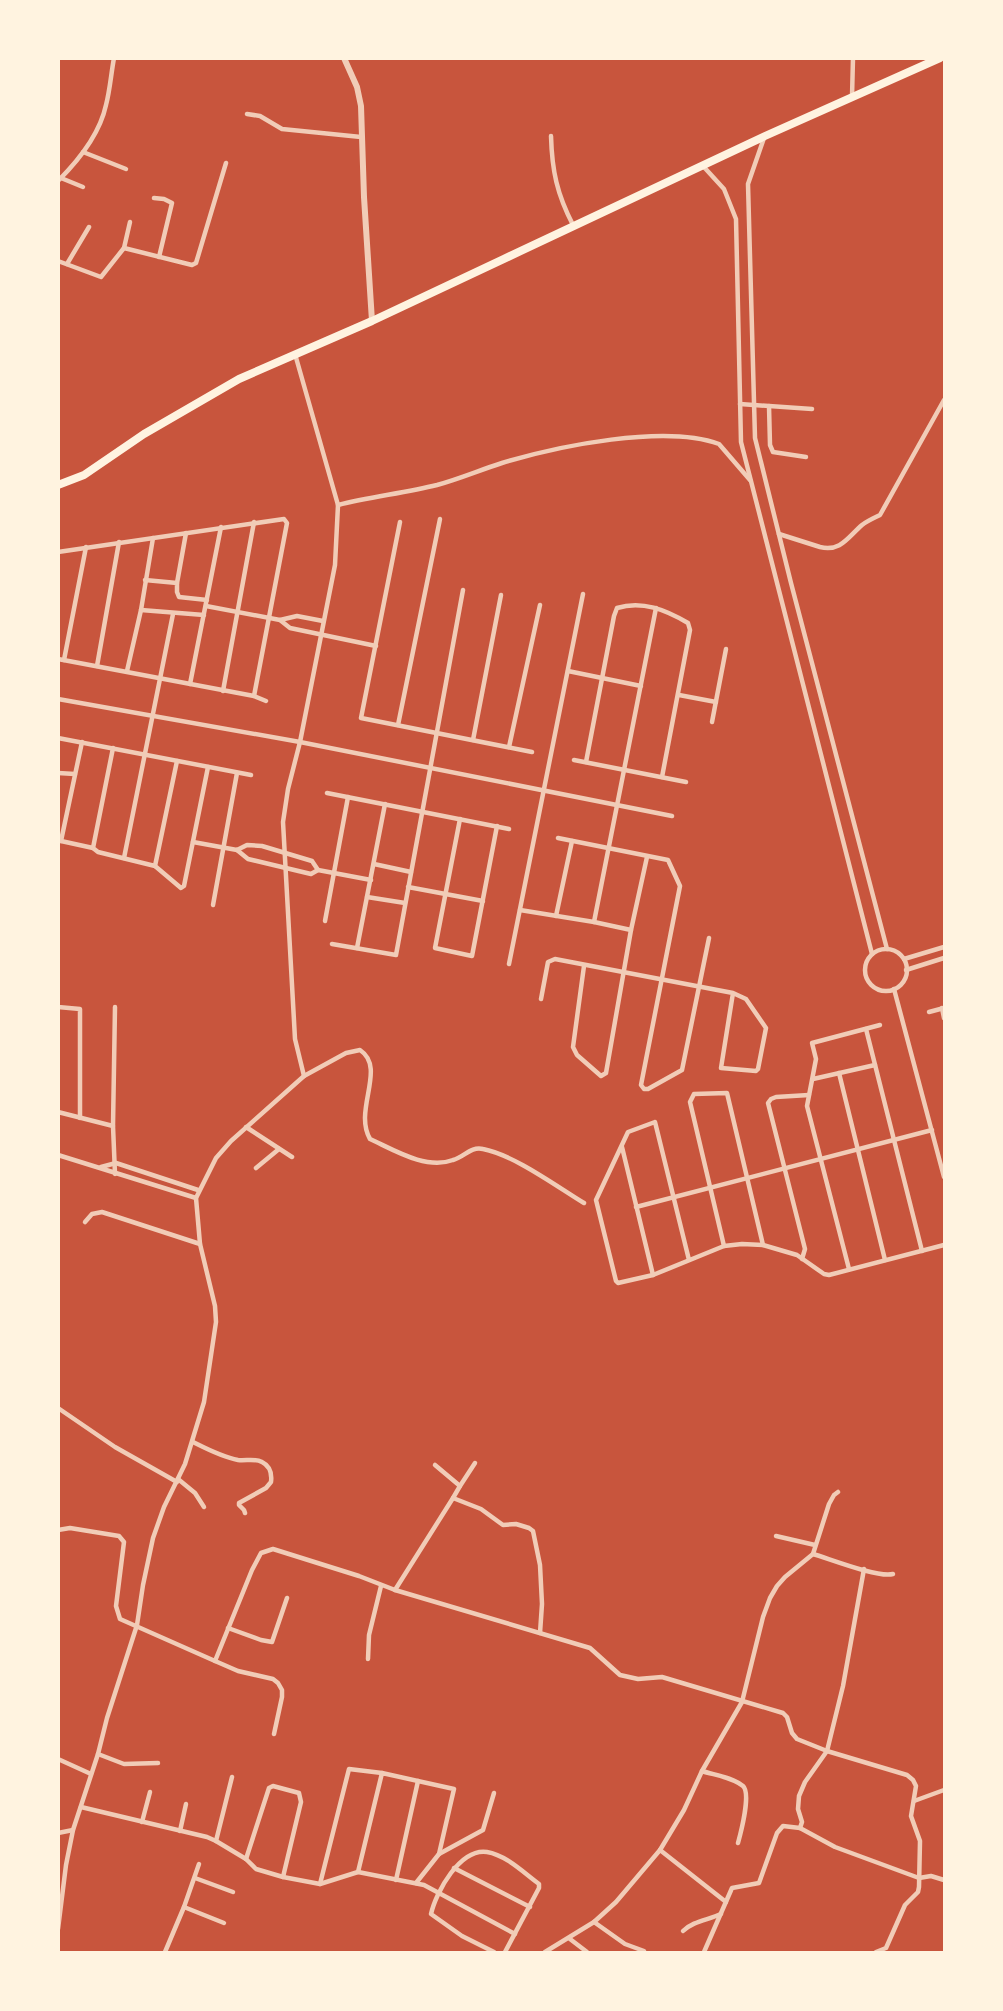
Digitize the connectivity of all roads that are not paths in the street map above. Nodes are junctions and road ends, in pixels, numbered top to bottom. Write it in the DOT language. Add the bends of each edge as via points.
graph roads {
  1 [pos="114,58"];
  2 [pos="344,58"];
  3 [pos="853,58"];
  4 [pos="940,58"];
  5 [pos="852,97"];
  6 [pos="247,114"];
  7 [pos="765,135"];
  8 [pos="551,136"];
  9 [pos="361,137"];
  10 [pos="83,152"];
  11 [pos="226,163"];
  12 [pos="703,166"];
  13 [pos="126,169"];
  14 [pos="60,180"];
  15 [pos="83,188"];
  16 [pos="154,198"];
  17 [pos="130,222"];
  18 [pos="573,225"];
  19 [pos="89,227"];
  20 [pos="737,246"];
  21 [pos="751,246"];
  22 [pos="124,248"];
  23 [pos="159,257"];
  24 [pos="58,261"];
  25 [pos="67,264"];
  26 [pos="372,321"];
  27 [pos="295,354"];
  28 [pos="945,400"];
  29 [pos="740,404"];
  30 [pos="754,405"];
  31 [pos="769,406"];
  32 [pos="812,409"];
  33 [pos="806,457"];
  34 [pos="751,481"];
  35 [pos="58,485"];
  36 [pos="338,505"];
  37 [pos="440,519"];
  38 [pos="254,522"];
  39 [pos="400,522"];
  40 [pos="221,527"];
  41 [pos="186,533"];
  42 [pos="779,534"];
  43 [pos="153,537"];
  44 [pos="119,542"];
  45 [pos="86,547"];
  46 [pos="58,552"];
  47 [pos="145,580"];
  48 [pos="177,583"];
  49 [pos="791,583"];
  50 [pos="779,588"];
  51 [pos="463,590"];
  52 [pos="583,594"];
  53 [pos="501,595"];
  54 [pos="207,603"];
  55 [pos="540,605"];
  56 [pos="656,608"];
  57 [pos="141,610"];
  58 [pos="239,611"];
  59 [pos="172,614"];
  60 [pos="204,615"];
  61 [pos="269,618"];
  62 [pos="280,620"];
  63 [pos="323,621"];
  64 [pos="321,634"];
  65 [pos="376,646"];
  66 [pos="726,649"];
  67 [pos="61,660"];
  68 [pos="97,666"];
  69 [pos="127,671"];
  70 [pos="568,671"];
  71 [pos="159,677"];
  72 [pos="604,678"];
  73 [pos="190,684"];
  74 [pos="641,686"];
  75 [pos="223,691"];
  76 [pos="679,695"];
  77 [pos="254,696"];
  78 [pos="58,699"];
  79 [pos="266,700"];
  80 [pos="716,702"];
  81 [pos="152,715"];
  82 [pos="712,722"];
  83 [pos="398,725"];
  84 [pos="436,733"];
  85 [pos="58,738"];
  86 [pos="472,740"];
  87 [pos="82,742"];
  88 [pos="300,742"];
  89 [pos="509,747"];
  90 [pos="112,748"];
  91 [pos="532,752"];
  92 [pos="145,755"];
  93 [pos="574,760"];
  94 [pos="177,761"];
  95 [pos="586,762"];
  96 [pos="208,767"];
  97 [pos="430,767"];
  98 [pos="624,770"];
  99 [pos="58,773"];
  100 [pos="237,773"];
  101 [pos="75,774"];
  102 [pos="251,775"];
  103 [pos="662,777"];
  104 [pos="686,782"];
  105 [pos="544,790"];
  106 [pos="327,793"];
  107 [pos="348,797"];
  108 [pos="385,804"];
  109 [pos="617,805"];
  110 [pos="422,812"];
  111 [pos="672,816"];
  112 [pos="460,819"];
  113 [pos="497,826"];
  114 [pos="509,829"];
  115 [pos="558,838"];
  116 [pos="60,841"];
  117 [pos="572,841"];
  118 [pos="193,842"];
  119 [pos="223,847"];
  120 [pos="93,848"];
  121 [pos="608,848"];
  122 [pos="237,850"];
  123 [pos="283,853"];
  124 [pos="647,857"];
  125 [pos="124,858"];
  126 [pos="374,864"];
  127 [pos="284,867"];
  128 [pos="156,868"];
  129 [pos="318,870"];
  130 [pos="411,872"];
  131 [pos="334,873"];
  132 [pos="370,880"];
  133 [pos="408,887"];
  134 [pos="446,894"];
  135 [pos="367,897"];
  136 [pos="483,901"];
  137 [pos="405,903"];
  138 [pos="213,905"];
  139 [pos="520,910"];
  140 [pos="556,916"];
  141 [pos="325,921"];
  142 [pos="594,922"];
  143 [pos="631,930"];
  144 [pos="709,938"];
  145 [pos="332,944"];
  146 [pos="945,947"];
  147 [pos="357,948"];
  148 [pos="887,949"];
  149 [pos="872,954"];
  150 [pos="945,958"];
  151 [pos="904,959"];
  152 [pos="509,964"];
  153 [pos="584,966"];
  154 [pos="906,970"];
  155 [pos="625,973"];
  156 [pos="660,980"];
  157 [pos="700,986"];
  158 [pos="894,989"];
  159 [pos="733,993"];
  160 [pos="541,999"];
  161 [pos="58,1007"];
  162 [pos="115,1007"];
  163 [pos="943,1008"];
  164 [pos="929,1012"];
  165 [pos="945,1018"];
  166 [pos="880,1025"];
  167 [pos="866,1029"];
  168 [pos="875,1065"];
  169 [pos="839,1073"];
  170 [pos="304,1076"];
  171 [pos="813,1079"];
  172 [pos="809,1095"];
  173 [pos="58,1112"];
  174 [pos="80,1118"];
  175 [pos="113,1126"];
  176 [pos="246,1128"];
  177 [pos="932,1130"];
  178 [pos="894,1139"];
  179 [pos="622,1147"];
  180 [pos="279,1149"];
  181 [pos="858,1149"];
  182 [pos="58,1155"];
  183 [pos="292,1157"];
  184 [pos="821,1159"];
  185 [pos="116,1163"];
  186 [pos="101,1167"];
  187 [pos="256,1168"];
  188 [pos="784,1168"];
  189 [pos="115,1174"];
  190 [pos="945,1177"];
  191 [pos="747,1178"];
  192 [pos="710,1187"];
  193 [pos="198,1190"];
  194 [pos="673,1197"];
  195 [pos="196,1198"];
  196 [pos="584,1203"];
  197 [pos="636,1207"];
  198 [pos="86,1222"];
  199 [pos="200,1244"];
  200 [pos="763,1245"];
  201 [pos="945,1245"];
  202 [pos="724,1246"];
  203 [pos="922,1251"];
  204 [pos="802,1258"];
  205 [pos="689,1260"];
  206 [pos="885,1260"];
  207 [pos="849,1269"];
  208 [pos="653,1275"];
  209 [pos="58,1408"];
  210 [pos="193,1442"];
  211 [pos="475,1463"];
  212 [pos="435,1465"];
  213 [pos="178,1480"];
  214 [pos="460,1486"];
  215 [pos="838,1492"];
  216 [pos="453,1498"];
  217 [pos="204,1507"];
  218 [pos="244,1513"];
  219 [pos="58,1530"];
  220 [pos="776,1536"];
  221 [pos="815,1545"];
  222 [pos="813,1554"];
  223 [pos="864,1569"];
  224 [pos="893,1574"];
  225 [pos="381,1586"];
  226 [pos="395,1590"];
  227 [pos="287,1598"];
  228 [pos="137,1625"];
  229 [pos="228,1628"];
  230 [pos="540,1633"];
  231 [pos="368,1659"];
  232 [pos="215,1661"];
  233 [pos="742,1702"];
  234 [pos="274,1734"];
  235 [pos="827,1751"];
  236 [pos="98,1754"];
  237 [pos="58,1759"];
  238 [pos="158,1763"];
  239 [pos="702,1771"];
  240 [pos="382,1773"];
  241 [pos="91,1774"];
  242 [pos="232,1777"];
  243 [pos="418,1782"];
  244 [pos="945,1790"];
  245 [pos="150,1792"];
  246 [pos="494,1793"];
  247 [pos="914,1802"];
  248 [pos="186,1804"];
  249 [pos="81,1807"];
  250 [pos="142,1822"];
  251 [pos="800,1828"];
  252 [pos="73,1830"];
  253 [pos="180,1831"];
  254 [pos="58,1833"];
  255 [pos="216,1841"];
  256 [pos="738,1843"];
  257 [pos="660,1850"];
  258 [pos="439,1854"];
  259 [pos="246,1859"];
  260 [pos="199,1864"];
  261 [pos="454,1868"];
  262 [pos="358,1872"];
  263 [pos="283,1877"];
  264 [pos="195,1878"];
  265 [pos="919,1878"];
  266 [pos="396,1880"];
  267 [pos="945,1881"];
  268 [pos="416,1883"];
  269 [pos="320,1884"];
  270 [pos="233,1892"];
  271 [pos="439,1892"];
  272 [pos="726,1902"];
  273 [pos="184,1907"];
  274 [pos="530,1907"];
  275 [pos="720,1914"];
  276 [pos="594,1922"];
  277 [pos="224,1923"];
  278 [pos="58,1929"];
  279 [pos="683,1931"];
  280 [pos="515,1934"];
  281 [pos="570,1939"];
  282 [pos="644,1951"];
  283 [pos="165,1953"];
  284 [pos="494,1953"];
  285 [pos="505,1953"];
  286 [pos="545,1953"];
  287 [pos="587,1953"];
  288 [pos="704,1953"];
  289 [pos="876,1953"];
  1 -- 10 [label="street" via="106,106"];
  2 -- 9 [label="street" via="357,87"];
  3 -- 5 [label="street"];
  4 -- 5 [label="main road"];
  5 -- 7 [label="main road"];
  6 -- 9 [label="street" via="260,116 282,129"];
  7 -- 12 [label="main road"];
  7 -- 21 [label="street" via="748,184"];
  8 -- 18 [label="street" via="557,192"];
  9 -- 26 [label="street"];
  10 -- 13 [label="street"];
  10 -- 14 [label="street"];
  11 -- 23 [label="street" via="196,263"];
  12 -- 18 [label="main road"];
  12 -- 20 [label="street" via="724,189 735,219"];
  14 -- 15 [label="street"];
  16 -- 23 [label="street" via="172,203"];
  17 -- 22 [label="street"];
  18 -- 26 [label="main road"];
  19 -- 25 [label="street"];
  20 -- 21 [label="street"];
  20 -- 29 [label="street"];
  21 -- 30 [label="street"];
  22 -- 23 [label="street"];
  22 -- 25 [label="street" via="101,277"];
  24 -- 25 [label="street"];
  26 -- 27 [label="main road"];
  27 -- 35 [label="main road" via="239,379 152,429 84,476"];
  27 -- 36 [label="street"];
  28 -- 42 [label="street" via="880,515 863,524 843,544 827,549"];
  29 -- 30 [label="street"];
  29 -- 34 [label="street" via="741,442"];
  30 -- 31 [label="street"];
  30 -- 42 [label="street" via="755,438"];
  31 -- 32 [label="street"];
  31 -- 33 [label="street" via="772,452"];
  34 -- 36 [label="street" via="713,442 681,436 616,439 506,462 439,484"];
  34 -- 50 [label="street"];
  36 -- 63 [label="street" via="335,565"];
  37 -- 83 [label="street"];
  38 -- 40 [label="street"];
  38 -- 58 [label="street"];
  38 -- 61 [label="street" via="280,518 287,523"];
  39 -- 65 [label="street"];
  40 -- 41 [label="street"];
  40 -- 54 [label="street"];
  41 -- 43 [label="street"];
  41 -- 48 [label="street"];
  42 -- 49 [label="street"];
  43 -- 44 [label="street"];
  43 -- 47 [label="street"];
  44 -- 45 [label="street"];
  44 -- 68 [label="street"];
  45 -- 46 [label="street"];
  45 -- 67 [label="street"];
  47 -- 48 [label="street"];
  47 -- 57 [label="street"];
  48 -- 54 [label="street" via="179,597"];
  49 -- 50 [label="street"];
  49 -- 148 [label="street"];
  50 -- 149 [label="street"];
  51 -- 84 [label="street"];
  52 -- 70 [label="street"];
  53 -- 86 [label="street"];
  54 -- 58 [label="street"];
  54 -- 60 [label="street"];
  55 -- 89 [label="street"];
  56 -- 72 [label="street" via="639,604 617,608"];
  56 -- 74 [label="street"];
  56 -- 76 [label="street" via="688,623"];
  57 -- 59 [label="street"];
  57 -- 69 [label="street"];
  58 -- 61 [label="street"];
  58 -- 75 [label="street"];
  59 -- 60 [label="street" via="175,611"];
  59 -- 71 [label="street"];
  60 -- 73 [label="street"];
  61 -- 62 [label="street"];
  61 -- 77 [label="street"];
  62 -- 63 [label="street" via="297,616"];
  62 -- 64 [label="street" via="290,628"];
  63 -- 64 [label="street"];
  64 -- 65 [label="street"];
  64 -- 88 [label="street"];
  65 -- 83 [label="street" via="361,718"];
  66 -- 80 [label="street"];
  67 -- 68 [label="street"];
  68 -- 69 [label="street"];
  69 -- 71 [label="street"];
  70 -- 72 [label="street"];
  70 -- 105 [label="street"];
  71 -- 73 [label="street"];
  71 -- 81 [label="street"];
  72 -- 74 [label="street"];
  72 -- 95 [label="street"];
  73 -- 75 [label="street"];
  74 -- 98 [label="street"];
  75 -- 77 [label="street"];
  76 -- 80 [label="street"];
  76 -- 103 [label="street"];
  77 -- 79 [label="street"];
  78 -- 81 [label="street"];
  80 -- 82 [label="street"];
  81 -- 88 [label="street"];
  81 -- 92 [label="street"];
  83 -- 84 [label="street"];
  84 -- 86 [label="street"];
  84 -- 97 [label="street"];
  85 -- 87 [label="street"];
  86 -- 89 [label="street"];
  87 -- 90 [label="street"];
  87 -- 101 [label="street"];
  88 -- 97 [label="street"];
  88 -- 123 [label="street" via="288,789"];
  89 -- 91 [label="street"];
  90 -- 92 [label="street"];
  90 -- 120 [label="street"];
  92 -- 94 [label="street"];
  92 -- 125 [label="street"];
  93 -- 95 [label="street"];
  94 -- 96 [label="street"];
  94 -- 128 [label="street"];
  95 -- 98 [label="street"];
  96 -- 100 [label="street"];
  96 -- 118 [label="street"];
  97 -- 105 [label="street"];
  97 -- 110 [label="street"];
  98 -- 103 [label="street"];
  98 -- 109 [label="street"];
  99 -- 101 [label="street"];
  100 -- 102 [label="street"];
  100 -- 119 [label="street"];
  101 -- 116 [label="street"];
  103 -- 104 [label="street"];
  105 -- 109 [label="street"];
  105 -- 139 [label="street"];
  106 -- 107 [label="street"];
  107 -- 108 [label="street"];
  107 -- 131 [label="street"];
  108 -- 110 [label="street"];
  108 -- 126 [label="street"];
  109 -- 111 [label="street"];
  109 -- 121 [label="street"];
  110 -- 112 [label="street"];
  110 -- 130 [label="street"];
  112 -- 113 [label="street"];
  112 -- 134 [label="street"];
  113 -- 114 [label="street"];
  113 -- 136 [label="street"];
  115 -- 117 [label="street"];
  116 -- 120 [label="street"];
  117 -- 121 [label="street"];
  117 -- 140 [label="street"];
  118 -- 119 [label="street"];
  118 -- 128 [label="street" via="183,888"];
  119 -- 122 [label="street"];
  119 -- 138 [label="street"];
  120 -- 125 [label="street"];
  121 -- 124 [label="street"];
  121 -- 142 [label="street"];
  122 -- 123 [label="street" via="253,844"];
  122 -- 127 [label="street" via="248,859"];
  123 -- 127 [label="street"];
  123 -- 129 [label="street" via="312,861"];
  124 -- 143 [label="street"];
  124 -- 156 [label="street" via="670,861 680,886"];
  125 -- 128 [label="street"];
  126 -- 130 [label="street"];
  126 -- 132 [label="street"];
  127 -- 129 [label="street" via="311,874"];
  127 -- 170 [label="street" via="295,1039"];
  129 -- 131 [label="street"];
  130 -- 133 [label="street"];
  131 -- 132 [label="street"];
  131 -- 141 [label="street"];
  132 -- 135 [label="street"];
  133 -- 134 [label="street"];
  133 -- 137 [label="street"];
  134 -- 136 [label="street"];
  134 -- 136 [label="street" via="435,948 472,956"];
  135 -- 137 [label="street"];
  135 -- 147 [label="street"];
  137 -- 147 [label="street" via="396,955"];
  139 -- 140 [label="street"];
  139 -- 152 [label="street"];
  140 -- 142 [label="street"];
  142 -- 143 [label="street"];
  143 -- 155 [label="street"];
  144 -- 157 [label="street"];
  145 -- 147 [label="street"];
  146 -- 151 [label="street"];
  148 -- 149 [label="street"];
  148 -- 151 [label="street"];
  149 -- 158 [label="street" via="867,960 866,977 878,989"];
  150 -- 154 [label="street"];
  151 -- 154 [label="street"];
  153 -- 155 [label="street"];
  153 -- 155 [label="street" via="573,1047 601,1076 606,1073"];
  153 -- 160 [label="street" via="548,962"];
  154 -- 158 [label="street"];
  155 -- 156 [label="street"];
  156 -- 157 [label="street"];
  156 -- 157 [label="street" via="641,1085 646,1089 682,1070"];
  157 -- 159 [label="street"];
  158 -- 177 [label="street"];
  159 -- 159 [label="street" via="746,999 766,1028 756,1071 722,1068"];
  161 -- 174 [label="street" via="80,1009"];
  162 -- 175 [label="street"];
  163 -- 164 [label="street"];
  163 -- 165 [label="street"];
  166 -- 167 [label="street"];
  167 -- 168 [label="street"];
  167 -- 171 [label="street" via="812,1043 816,1059"];
  168 -- 169 [label="street"];
  168 -- 178 [label="street"];
  169 -- 171 [label="street"];
  169 -- 181 [label="street"];
  170 -- 176 [label="street"];
  170 -- 196 [label="street" via="346,1053 360,1050 366,1054 371,1068 364,1118 370,1138 415,1159 436,1162 455,1160 473,1149 484,1149 516,1162"];
  171 -- 172 [label="street"];
  172 -- 184 [label="street" via="807,1106"];
  172 -- 188 [label="street" via="776,1096 768,1103"];
  173 -- 174 [label="street"];
  174 -- 175 [label="street"];
  175 -- 185 [label="street"];
  176 -- 180 [label="street"];
  176 -- 193 [label="street" via="216,1158"];
  177 -- 178 [label="street"];
  177 -- 190 [label="street"];
  178 -- 181 [label="street"];
  178 -- 203 [label="street"];
  179 -- 194 [label="street" via="628,1132 655,1122"];
  179 -- 197 [label="street"];
  179 -- 208 [label="street" via="596,1200 616,1281"];
  180 -- 183 [label="street"];
  180 -- 187 [label="street"];
  181 -- 184 [label="street"];
  181 -- 206 [label="street"];
  182 -- 186 [label="street"];
  184 -- 188 [label="street"];
  184 -- 207 [label="street"];
  185 -- 186 [label="street"];
  185 -- 189 [label="street"];
  185 -- 193 [label="street"];
  186 -- 189 [label="street"];
  188 -- 191 [label="street"];
  188 -- 204 [label="street" via="805,1249"];
  189 -- 195 [label="street"];
  191 -- 192 [label="street"];
  191 -- 192 [label="street" via="727,1093 694,1094 690,1102"];
  191 -- 200 [label="street"];
  192 -- 194 [label="street"];
  192 -- 202 [label="street"];
  193 -- 195 [label="street"];
  194 -- 197 [label="street"];
  194 -- 205 [label="street"];
  195 -- 199 [label="street"];
  197 -- 208 [label="street"];
  198 -- 199 [label="street" via="92,1214 102,1212"];
  199 -- 210 [label="street" via="216,1322 204,1402"];
  200 -- 202 [label="street"];
  200 -- 204 [label="street"];
  201 -- 203 [label="street"];
  202 -- 205 [label="street"];
  203 -- 206 [label="street"];
  204 -- 207 [label="street" via="824,1274"];
  205 -- 208 [label="street"];
  206 -- 207 [label="street"];
  209 -- 213 [label="street" via="115,1447"];
  210 -- 213 [label="street"];
  210 -- 218 [label="street" via="239,1460 260,1461 268,1467 272,1482 240,1503"];
  211 -- 214 [label="street"];
  212 -- 214 [label="street"];
  213 -- 217 [label="street" via="195,1493"];
  213 -- 228 [label="street" via="153,1538"];
  214 -- 216 [label="street"];
  215 -- 221 [label="street" via="829,1504"];
  216 -- 226 [label="street"];
  216 -- 230 [label="street" via="481,1509 504,1525 516,1524 532,1531 540,1565"];
  219 -- 228 [label="street" via="70,1528 123,1539 116,1611 120,1619"];
  220 -- 221 [label="street"];
  221 -- 222 [label="street"];
  222 -- 223 [label="street"];
  222 -- 233 [label="street" via="785,1577 770,1598"];
  223 -- 224 [label="street"];
  223 -- 235 [label="street"];
  225 -- 226 [label="street"];
  225 -- 229 [label="street" via="283,1552 264,1550"];
  225 -- 231 [label="street" via="369,1635"];
  226 -- 230 [label="street"];
  227 -- 229 [label="street" via="272,1642"];
  228 -- 232 [label="street"];
  228 -- 236 [label="street"];
  229 -- 232 [label="street"];
  230 -- 233 [label="street" via="590,1648 620,1675 638,1679 662,1677"];
  232 -- 234 [label="street" via="278,1683 282,1697"];
  233 -- 235 [label="street" via="786,1714 795,1737"];
  233 -- 239 [label="street"];
  235 -- 247 [label="street" via="911,1777 916,1786"];
  235 -- 251 [label="street" via="804,1782 799,1796"];
  236 -- 238 [label="street" via="124,1764"];
  236 -- 241 [label="street"];
  237 -- 241 [label="street"];
  239 -- 256 [label="street" via="744,1787"];
  239 -- 257 [label="street"];
  240 -- 243 [label="street"];
  240 -- 262 [label="street"];
  240 -- 269 [label="street" via="349,1769"];
  241 -- 249 [label="street"];
  242 -- 255 [label="street"];
  243 -- 258 [label="street" via="454,1789"];
  243 -- 266 [label="street"];
  244 -- 247 [label="street"];
  245 -- 250 [label="street"];
  246 -- 258 [label="street" via="483,1830"];
  247 -- 265 [label="street" via="911,1816 920,1841"];
  248 -- 253 [label="street"];
  249 -- 250 [label="street"];
  249 -- 252 [label="street"];
  250 -- 253 [label="street"];
  251 -- 265 [label="street" via="835,1847"];
  251 -- 272 [label="street" via="779,1829 759,1883 733,1888"];
  252 -- 254 [label="street"];
  252 -- 278 [label="street"];
  253 -- 255 [label="street"];
  255 -- 259 [label="street"];
  257 -- 272 [label="street"];
  257 -- 276 [label="street"];
  258 -- 268 [label="street"];
  259 -- 263 [label="street" via="256,1869"];
  259 -- 263 [label="street" via="269,1788 299,1793 301,1802"];
  260 -- 264 [label="street"];
  261 -- 271 [label="street"];
  261 -- 274 [label="street"];
  261 -- 274 [label="street" via="481,1852 508,1861 539,1884"];
  262 -- 266 [label="street"];
  262 -- 269 [label="street"];
  263 -- 269 [label="street"];
  264 -- 270 [label="street"];
  264 -- 273 [label="street"];
  265 -- 267 [label="street" via="931,1876"];
  265 -- 289 [label="street" via="918,1892 905,1905 886,1948"];
  266 -- 268 [label="street"];
  268 -- 271 [label="street"];
  271 -- 280 [label="street"];
  271 -- 284 [label="street" via="431,1914"];
  272 -- 275 [label="street"];
  273 -- 277 [label="street"];
  273 -- 283 [label="street"];
  274 -- 280 [label="street"];
  275 -- 279 [label="street" via="703,1923 690,1924"];
  275 -- 288 [label="street"];
  276 -- 281 [label="street"];
  276 -- 282 [label="street" via="625,1944"];
  280 -- 285 [label="street"];
  281 -- 286 [label="street"];
  281 -- 287 [label="street"];
}
